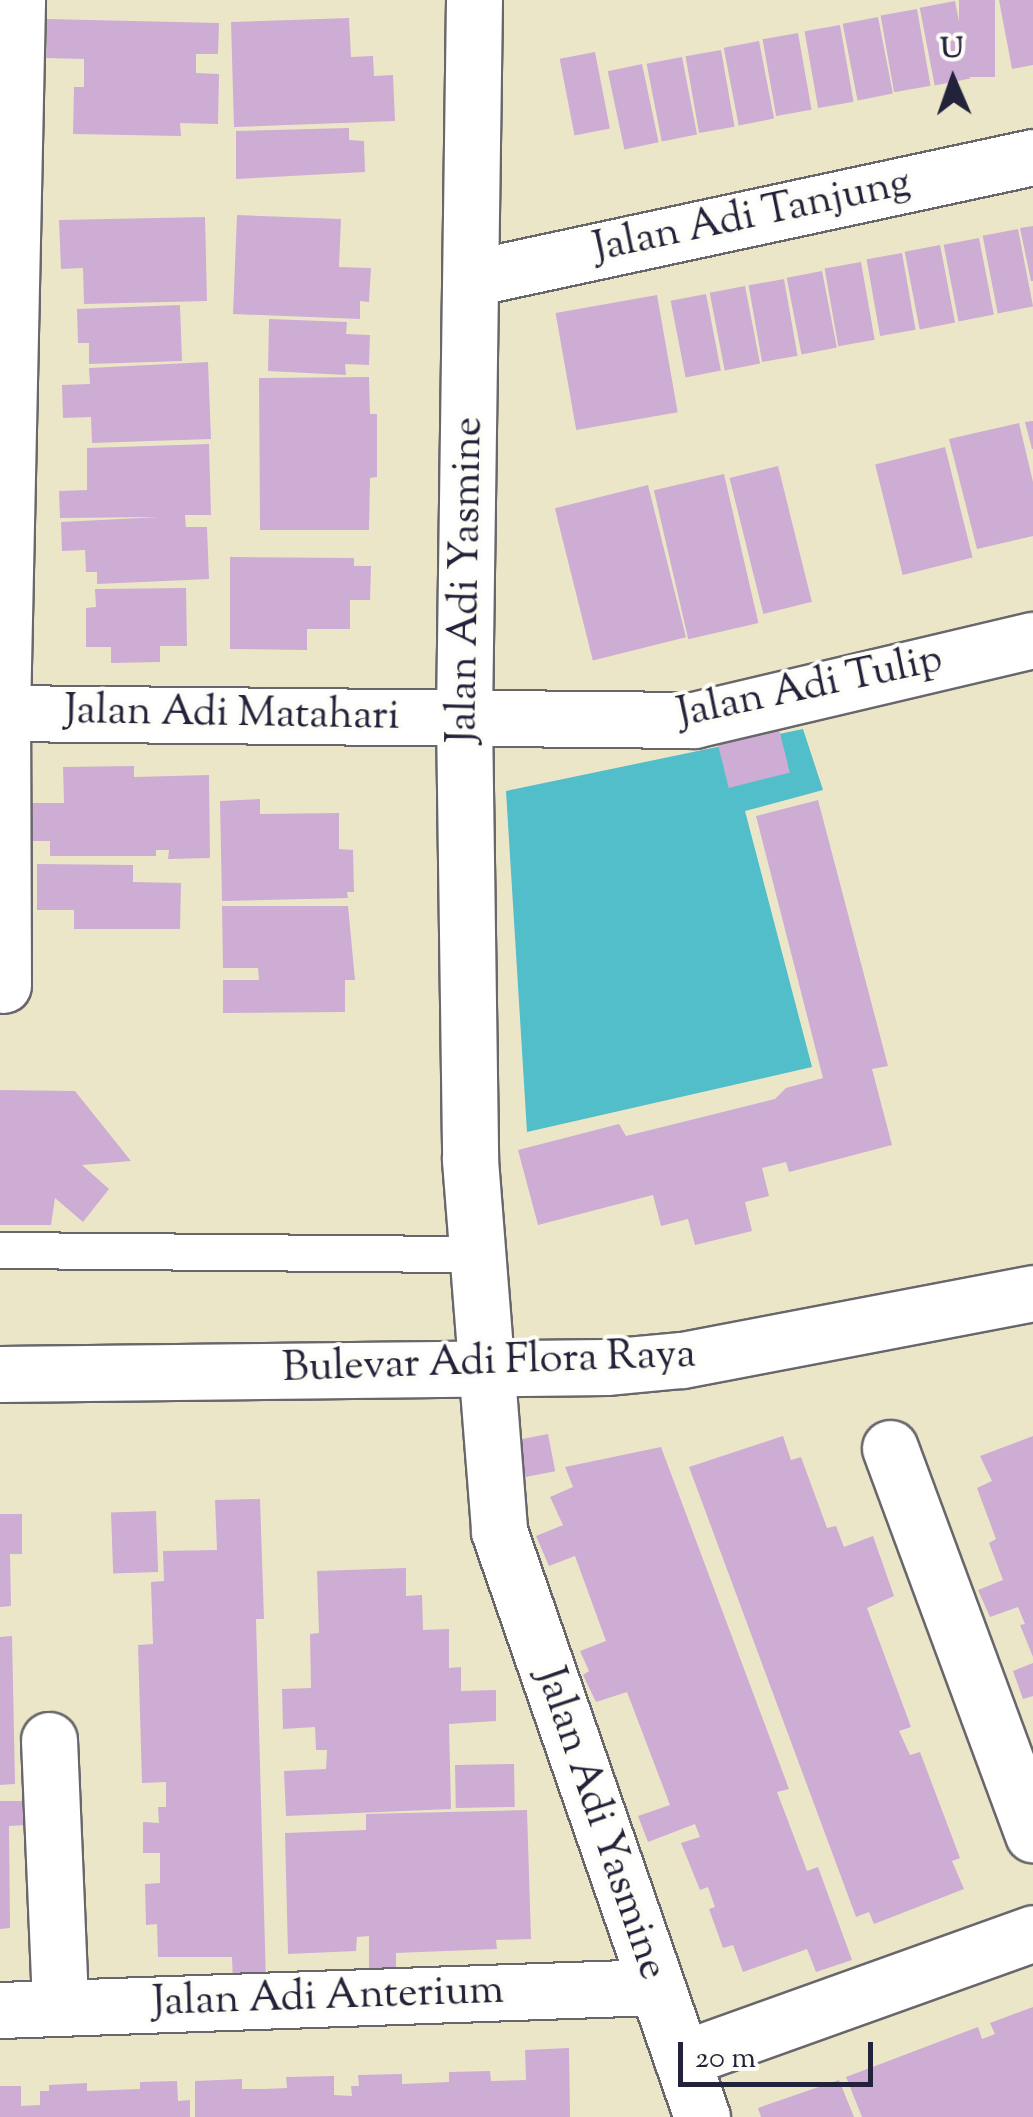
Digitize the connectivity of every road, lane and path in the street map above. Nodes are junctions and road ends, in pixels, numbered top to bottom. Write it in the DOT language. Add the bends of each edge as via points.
graph roads {
  1 [pos="18,0"];
  2 [pos="474,0"];
  3 [pos="1033,157"];
  4 [pos="472,278"];
  5 [pos="1033,640"];
  6 [pos="1,713"];
  7 [pos="464,718"];
  8 [pos="3,985"];
  9 [pos="0,1250"];
  10 [pos="476,1254"];
  11 [pos="1033,1293"];
  12 [pos="487,1368"];
  13 [pos="0,1374"];
  14 [pos="890,1448"];
  15 [pos="49,1740"];
  16 [pos="1033,1834"];
  17 [pos="1033,1933"];
  18 [pos="656,1987"];
  19 [pos="60,2006"];
  20 [pos="0,2010"];
  21 [pos="682,2059"];
  22 [pos="702,2117"];
  1 -- 6 [label="street"];
  2 -- 4 [label="street, Jalan Adi Yasmine"];
  3 -- 4 [label="street, Jalan Adi Tanjung"];
  4 -- 7 [label="street, Jalan Adi Yasmine"];
  5 -- 7 [label="street, Jalan Adi Tulip" via="694,720"];
  6 -- 7 [label="street, Jalan Adi Matahari"];
  6 -- 8 [label="street"];
  7 -- 10 [label="street, Jalan Adi Yasmine"];
  9 -- 10 [label="lane"];
  10 -- 12 [label="street, Jalan Adi Yasmine"];
  11 -- 12 [label="street, Bulevar Adi Flora Raya" via="682,1360"];
  12 -- 13 [label="street, Bulevar Adi Flora Raya"];
  12 -- 18 [label="street, Jalan Adi Yasmine" via="499,1531"];
  14 -- 16 [label="street"];
  15 -- 19 [label="street"];
  17 -- 21 [label="street"];
  18 -- 19 [label="street, Jalan Adi Anterium"];
  18 -- 21 [label="street, Jalan Adi Yasmine"];
  19 -- 20 [label="street, Jalan Adi Anterium"];
  21 -- 22 [label="street, Jalan Adi Yasmine"];
}
